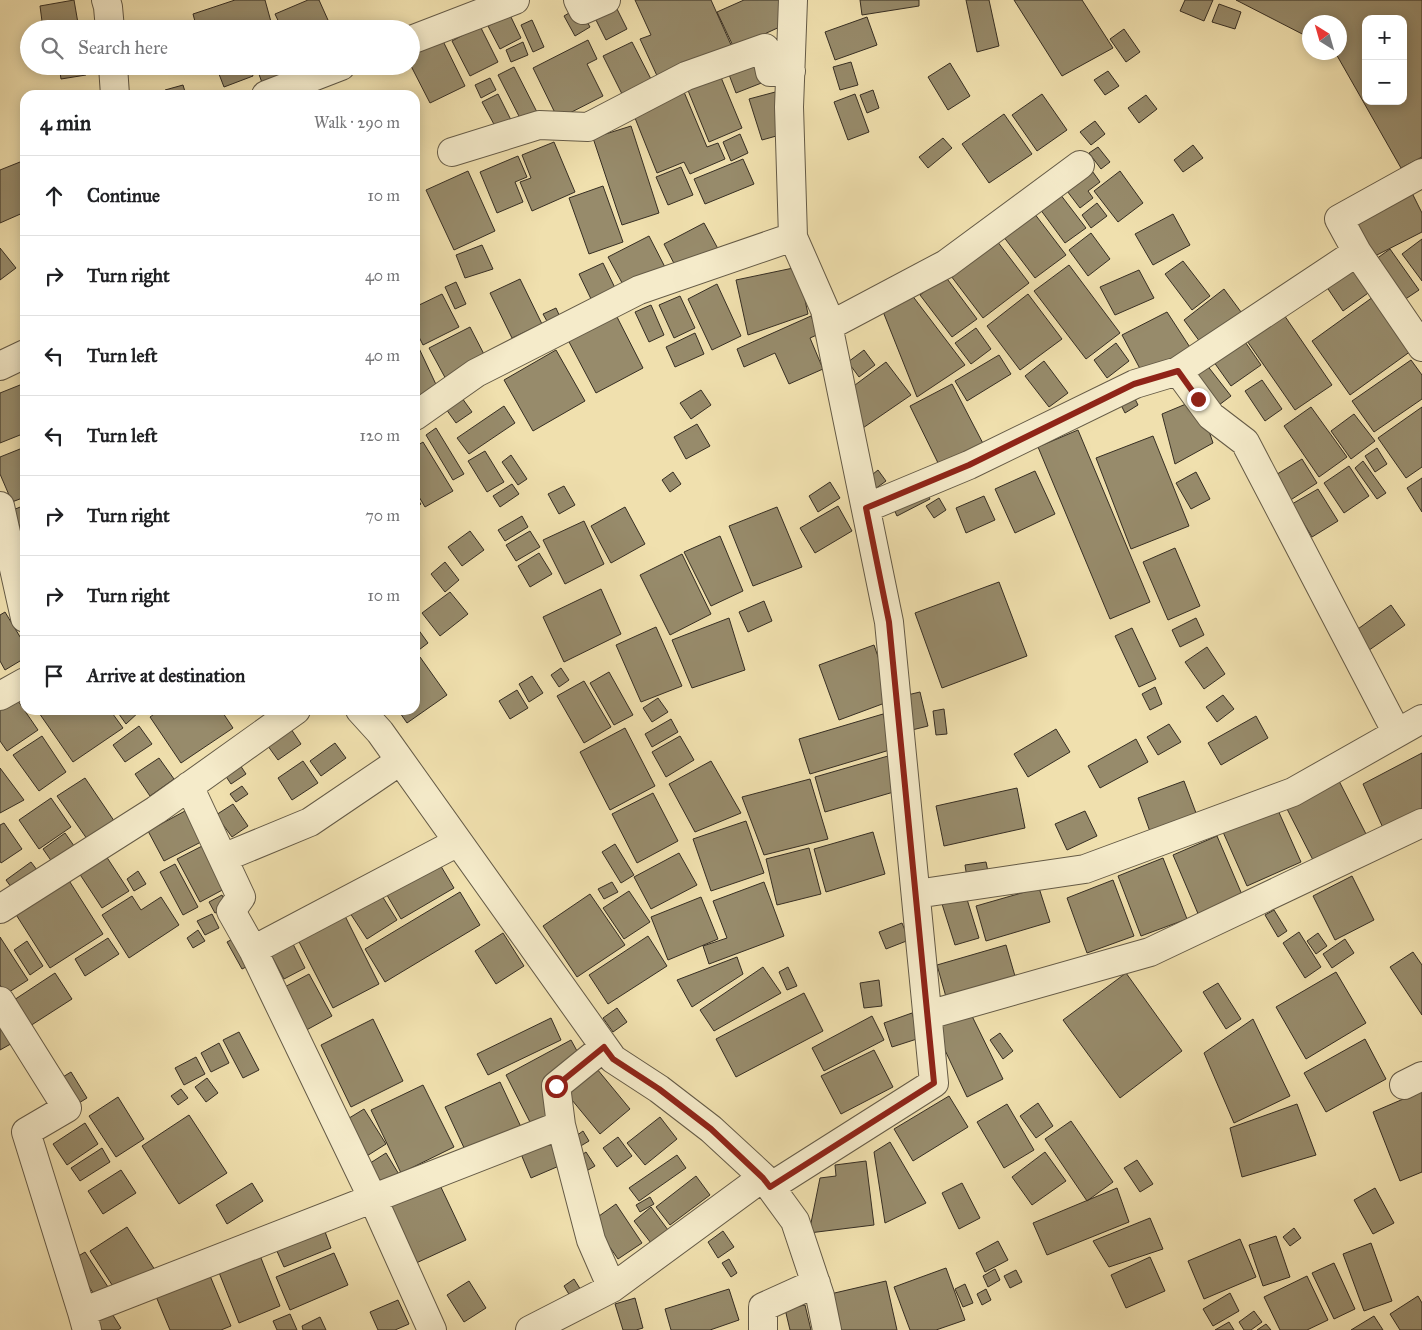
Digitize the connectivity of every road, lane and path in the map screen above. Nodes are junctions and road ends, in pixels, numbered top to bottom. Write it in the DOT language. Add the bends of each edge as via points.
graph roads {
  1 [pos="106,0"];
  2 [pos="515,0"];
  3 [pos="578,0"];
  4 [pos="606,0"];
  5 [pos="793,0"];
  6 [pos="109,20"];
  7 [pos="420,37"];
  8 [pos="791,71"];
  9 [pos="114,75"];
  10 [pos="318,75"];
  11 [pos="115,90"];
  12 [pos="279,90"];
  13 [pos="452,152"];
  14 [pos="1080,165"];
  15 [pos="1422,174"];
  16 [pos="793,237"];
  17 [pos="1357,252"];
  18 [pos="829,326"];
  19 [pos="1422,347"];
  20 [pos="20,356"];
  21 [pos="0,366"];
  22 [pos="1178,371"];
  23 [pos="420,412"];
  24 [pos="0,506"];
  25 [pos="866,508"];
  26 [pos="20,596"];
  27 [pos="20,685"];
  28 [pos="0,696"];
  29 [pos="289,715"];
  30 [pos="365,715"];
  31 [pos="1422,719"];
  32 [pos="1397,733"];
  33 [pos="400,761"];
  34 [pos="189,786"];
  35 [pos="1422,823"];
  36 [pos="458,842"];
  37 [pos="223,858"];
  38 [pos="916,894"];
  39 [pos="0,909"];
  40 [pos="253,950"];
  41 [pos="0,1002"];
  42 [pos="928,1015"];
  43 [pos="604,1047"];
  44 [pos="561,1125"];
  45 [pos="767,1182"];
  46 [pos="373,1199"];
  47 [pos="816,1283"];
  48 [pos="612,1288"];
  49 [pos="85,1321"];
  50 [pos="432,1330"];
  51 [pos="530,1330"];
  52 [pos="763,1330"];
  53 [pos="827,1330"];
  1 -- 6 [label="street"];
  2 -- 7 [label="street"];
  3 -- 4 [label="street" via="583,10"];
  5 -- 8 [label="street"];
  8 -- 13 [label="street" via="770,72 765,48 686,76 588,126 539,125"];
  8 -- 16 [label="street"];
  9 -- 11 [label="street"];
  10 -- 12 [label="street"];
  14 -- 18 [label="street" via="946,264"];
  15 -- 17 [label="street" via="1339,219"];
  16 -- 18 [label="street"];
  16 -- 23 [label="street" via="639,290 476,373"];
  17 -- 19 [label="street"];
  17 -- 22 [label="street"];
  18 -- 25 [label="street"];
  20 -- 21 [label="street"];
  22 -- 25 [label="street" via="1134,384 969,465"];
  22 -- 32 [label="street" via="1211,416 1245,442"];
  24 -- 26 [label="street"];
  25 -- 38 [label="street" via="889,622"];
  27 -- 28 [label="street"];
  29 -- 34 [label="street"];
  30 -- 33 [label="street"];
  31 -- 32 [label="street"];
  32 -- 38 [label="street" via="1293,792 1085,869"];
  33 -- 36 [label="street"];
  33 -- 37 [label="street" via="310,822"];
  34 -- 37 [label="street"];
  34 -- 39 [label="street"];
  35 -- 42 [label="street" via="1150,952"];
  36 -- 40 [label="street"];
  36 -- 43 [label="street"];
  37 -- 40 [label="street" via="241,897 231,910"];
  38 -- 42 [label="street"];
  40 -- 46 [label="street"];
  41 -- 49 [label="street" via="67,1108 26,1132"];
  42 -- 45 [label="street" via="934,1083"];
  43 -- 44 [label="street" via="556,1086"];
  43 -- 45 [label="street" via="613,1059 711,1129"];
  44 -- 46 [label="street"];
  44 -- 48 [label="street" via="591,1240"];
  45 -- 47 [label="street" via="795,1221"];
  45 -- 48 [label="street"];
  46 -- 49 [label="street"];
  46 -- 50 [label="street"];
  47 -- 52 [label="street" via="762,1307"];
  47 -- 53 [label="street"];
  48 -- 51 [label="street"];
}
